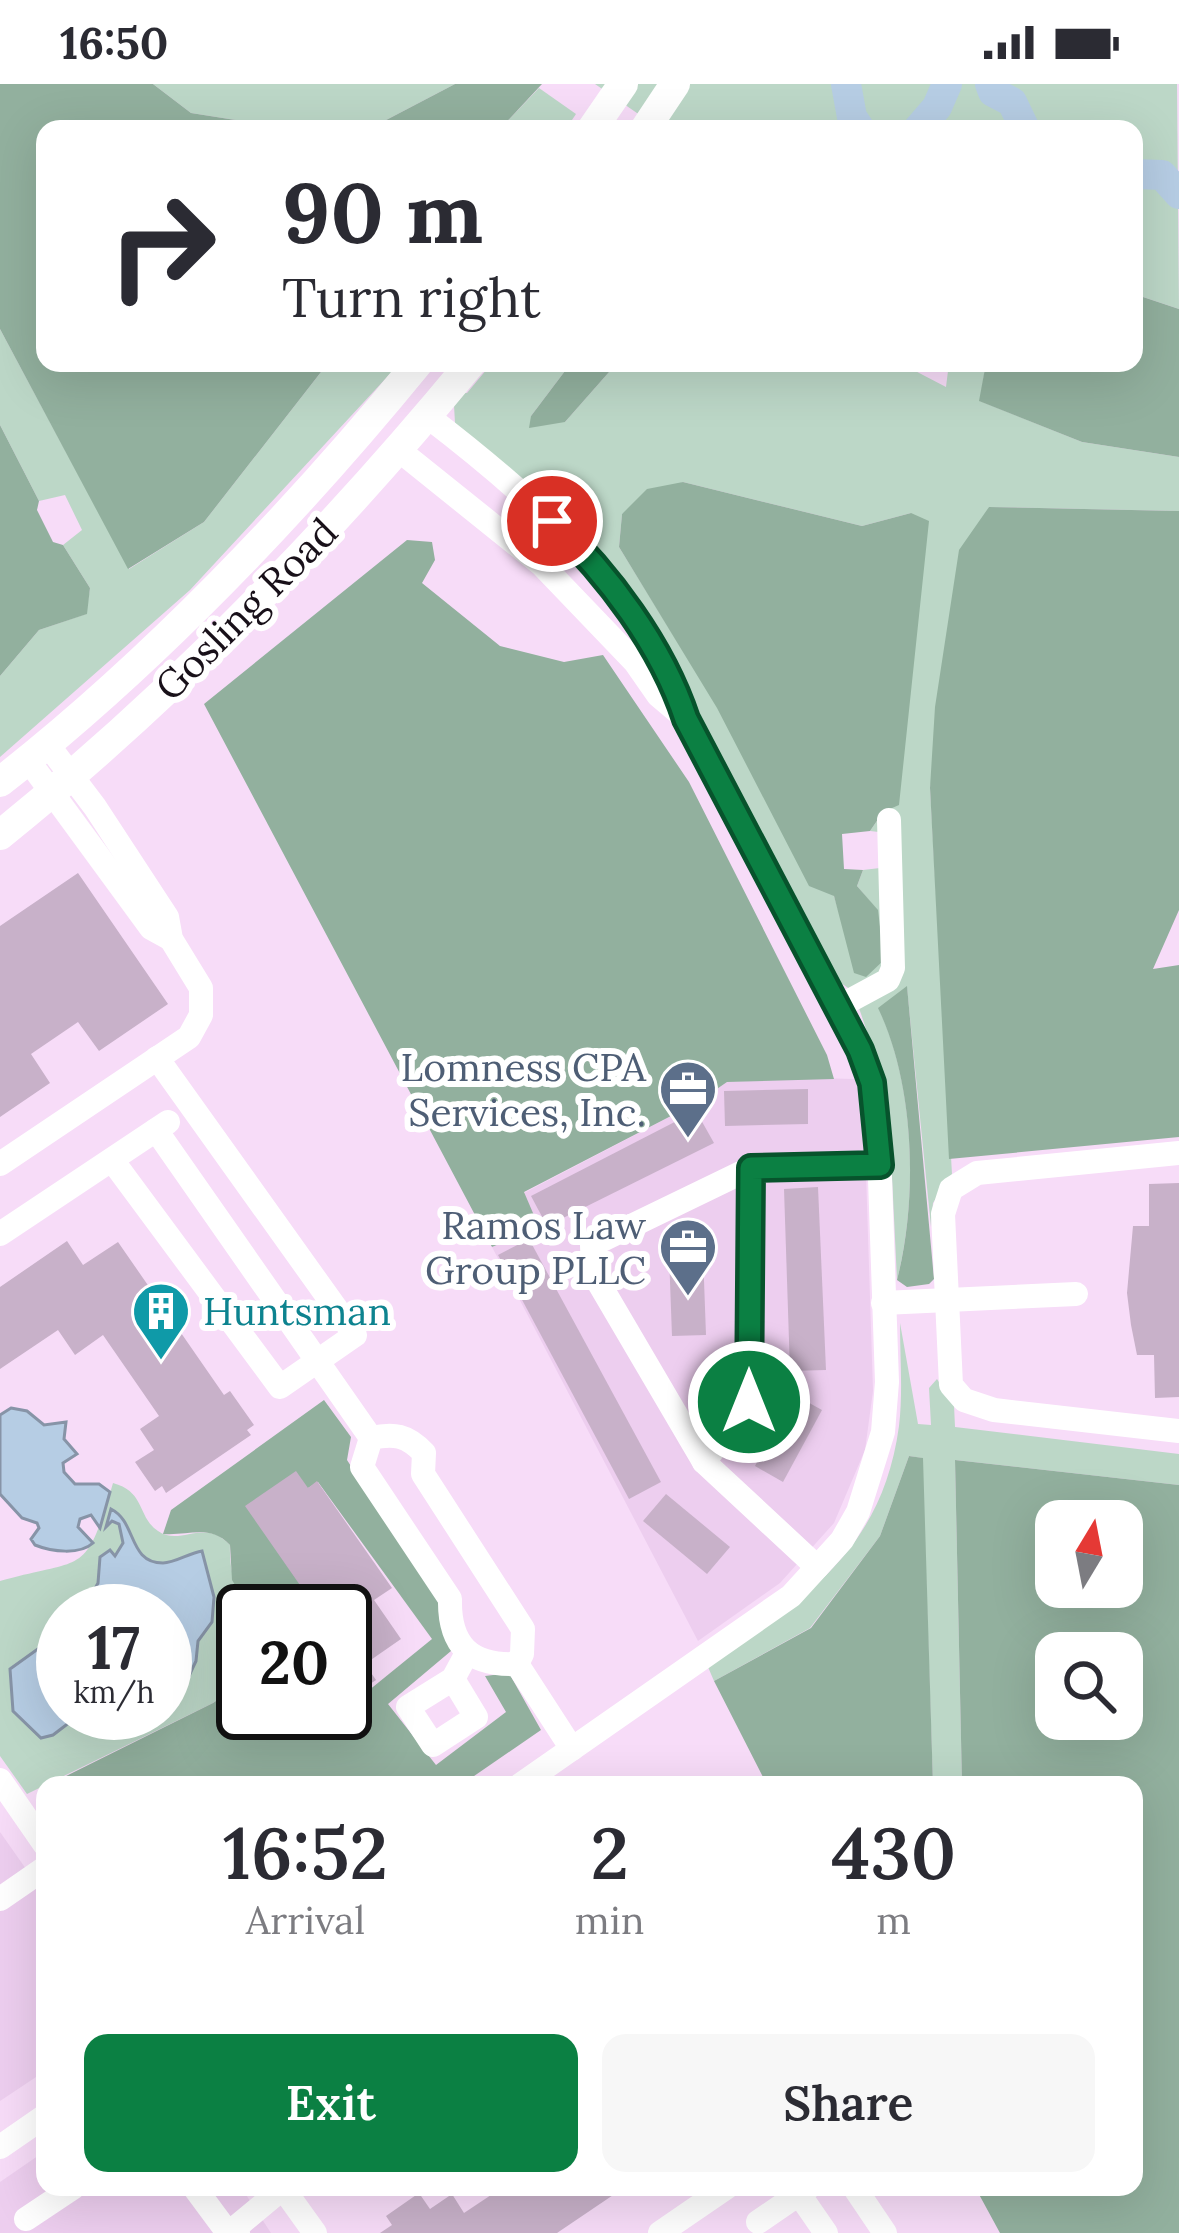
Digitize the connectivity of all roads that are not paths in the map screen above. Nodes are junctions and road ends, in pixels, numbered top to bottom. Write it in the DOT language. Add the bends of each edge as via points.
graph roads {
  1 [pos="622,84"];
  2 [pos="675,84"];
  3 [pos="598,120"];
  4 [pos="651,120"];
  5 [pos="410,372"];
  6 [pos="464,372"];
  7 [pos="427,416"];
  8 [pos="400,451"];
  9 [pos="686,719"];
  10 [pos="38,752"];
  11 [pos="0,782"];
  12 [pos="63,784"];
  13 [pos="889,820"];
  14 [pos="0,835"];
  15 [pos="838,1006"];
  16 [pos="157,1058"];
  17 [pos="189,1108"];
  18 [pos="156,1130"];
  19 [pos="1179,1153"];
  20 [pos="112,1160"];
  21 [pos="0,1164"];
  22 [pos="880,1165"];
  23 [pos="751,1168"];
  24 [pos="0,1234"];
  25 [pos="1076,1294"];
  26 [pos="945,1300"];
  27 [pos="883,1303"];
  28 [pos="316,1363"];
  29 [pos="1179,1431"];
  30 [pos="371,1438"];
  31 [pos="704,1462"];
  32 [pos="817,1568"];
  33 [pos="466,1653"];
  34 [pos="517,1664"];
  35 [pos="453,1679"];
  36 [pos="572,1749"];
  37 [pos="533,1776"];
  38 [pos="0,1780"];
  39 [pos="36,1832"];
  40 [pos="36,1874"];
  41 [pos="0,1899"];
  42 [pos="36,2122"];
  43 [pos="0,2147"];
  44 [pos="60,2196"];
  45 [pos="202,2196"];
  46 [pos="274,2196"];
  47 [pos="289,2196"];
  48 [pos="714,2196"];
  49 [pos="797,2196"];
  50 [pos="807,2196"];
  51 [pos="860,2196"];
  52 [pos="26,2219"];
  53 [pos="756,2229"];
  54 [pos="233,2232"];
  55 [pos="314,2233"];
  56 [pos="660,2233"];
  57 [pos="826,2233"];
  58 [pos="885,2233"];
  1 -- 3 [label="main road"];
  2 -- 4 [label="main road"];
  5 -- 10 [label="main road, Gosling Road" via="242,557"];
  6 -- 7 [label="main road, Gosling Road"];
  7 -- 8 [label="main road, Gosling Road"];
  7 -- 9 [label="street" via="578,546 652,645"];
  8 -- 9 [label="street" via="542,565"];
  8 -- 12 [label="main road, Gosling Road" via="215,645"];
  9 -- 15 [label="street"];
  10 -- 11 [label="main road, Gosling Road"];
  10 -- 12 [label="street"];
  12 -- 14 [label="main road, Gosling Road"];
  12 -- 16 [label="street" via="151,928 171,938 202,988 201,1016"];
  13 -- 15 [label="street" via="893,968 888,980"];
  15 -- 22 [label="street" via="872,1083"];
  16 -- 17 [label="street"];
  16 -- 21 [label="street"];
  17 -- 18 [label="street"];
  17 -- 28 [label="street" via="355,1334"];
  18 -- 20 [label="street"];
  18 -- 28 [label="street"];
  19 -- 26 [label="street" via="977,1173 951,1189 943,1214"];
  20 -- 24 [label="street"];
  20 -- 28 [label="street" via="280,1388"];
  22 -- 23 [label="street"];
  22 -- 27 [label="street"];
  23 -- 31 [label="street" via="749,1402"];
  23 -- 31 [label="street" via="592,1245 593,1273"];
  25 -- 26 [label="street"];
  26 -- 27 [label="street"];
  26 -- 29 [label="street" via="951,1385 964,1400"];
  27 -- 32 [label="street" via="886,1399 874,1470 858,1513"];
  28 -- 30 [label="street"];
  30 -- 33 [label="street" via="362,1467 450,1598 450,1624"];
  30 -- 34 [label="street" via="392,1434 424,1453 423,1474 523,1629"];
  31 -- 32 [label="street"];
  32 -- 36 [label="street" via="791,1596"];
  33 -- 34 [label="street" via="493,1665"];
  33 -- 35 [label="street"];
  34 -- 36 [label="street"];
  36 -- 37 [label="street"];
  38 -- 39 [label="street"];
  40 -- 41 [label="street"];
  42 -- 43 [label="street"];
  44 -- 52 [label="street"];
  45 -- 54 [label="street"];
  46 -- 54 [label="street"];
  47 -- 55 [label="street"];
  48 -- 56 [label="street"];
  49 -- 53 [label="street"];
  50 -- 57 [label="street"];
  51 -- 58 [label="street"];
}
